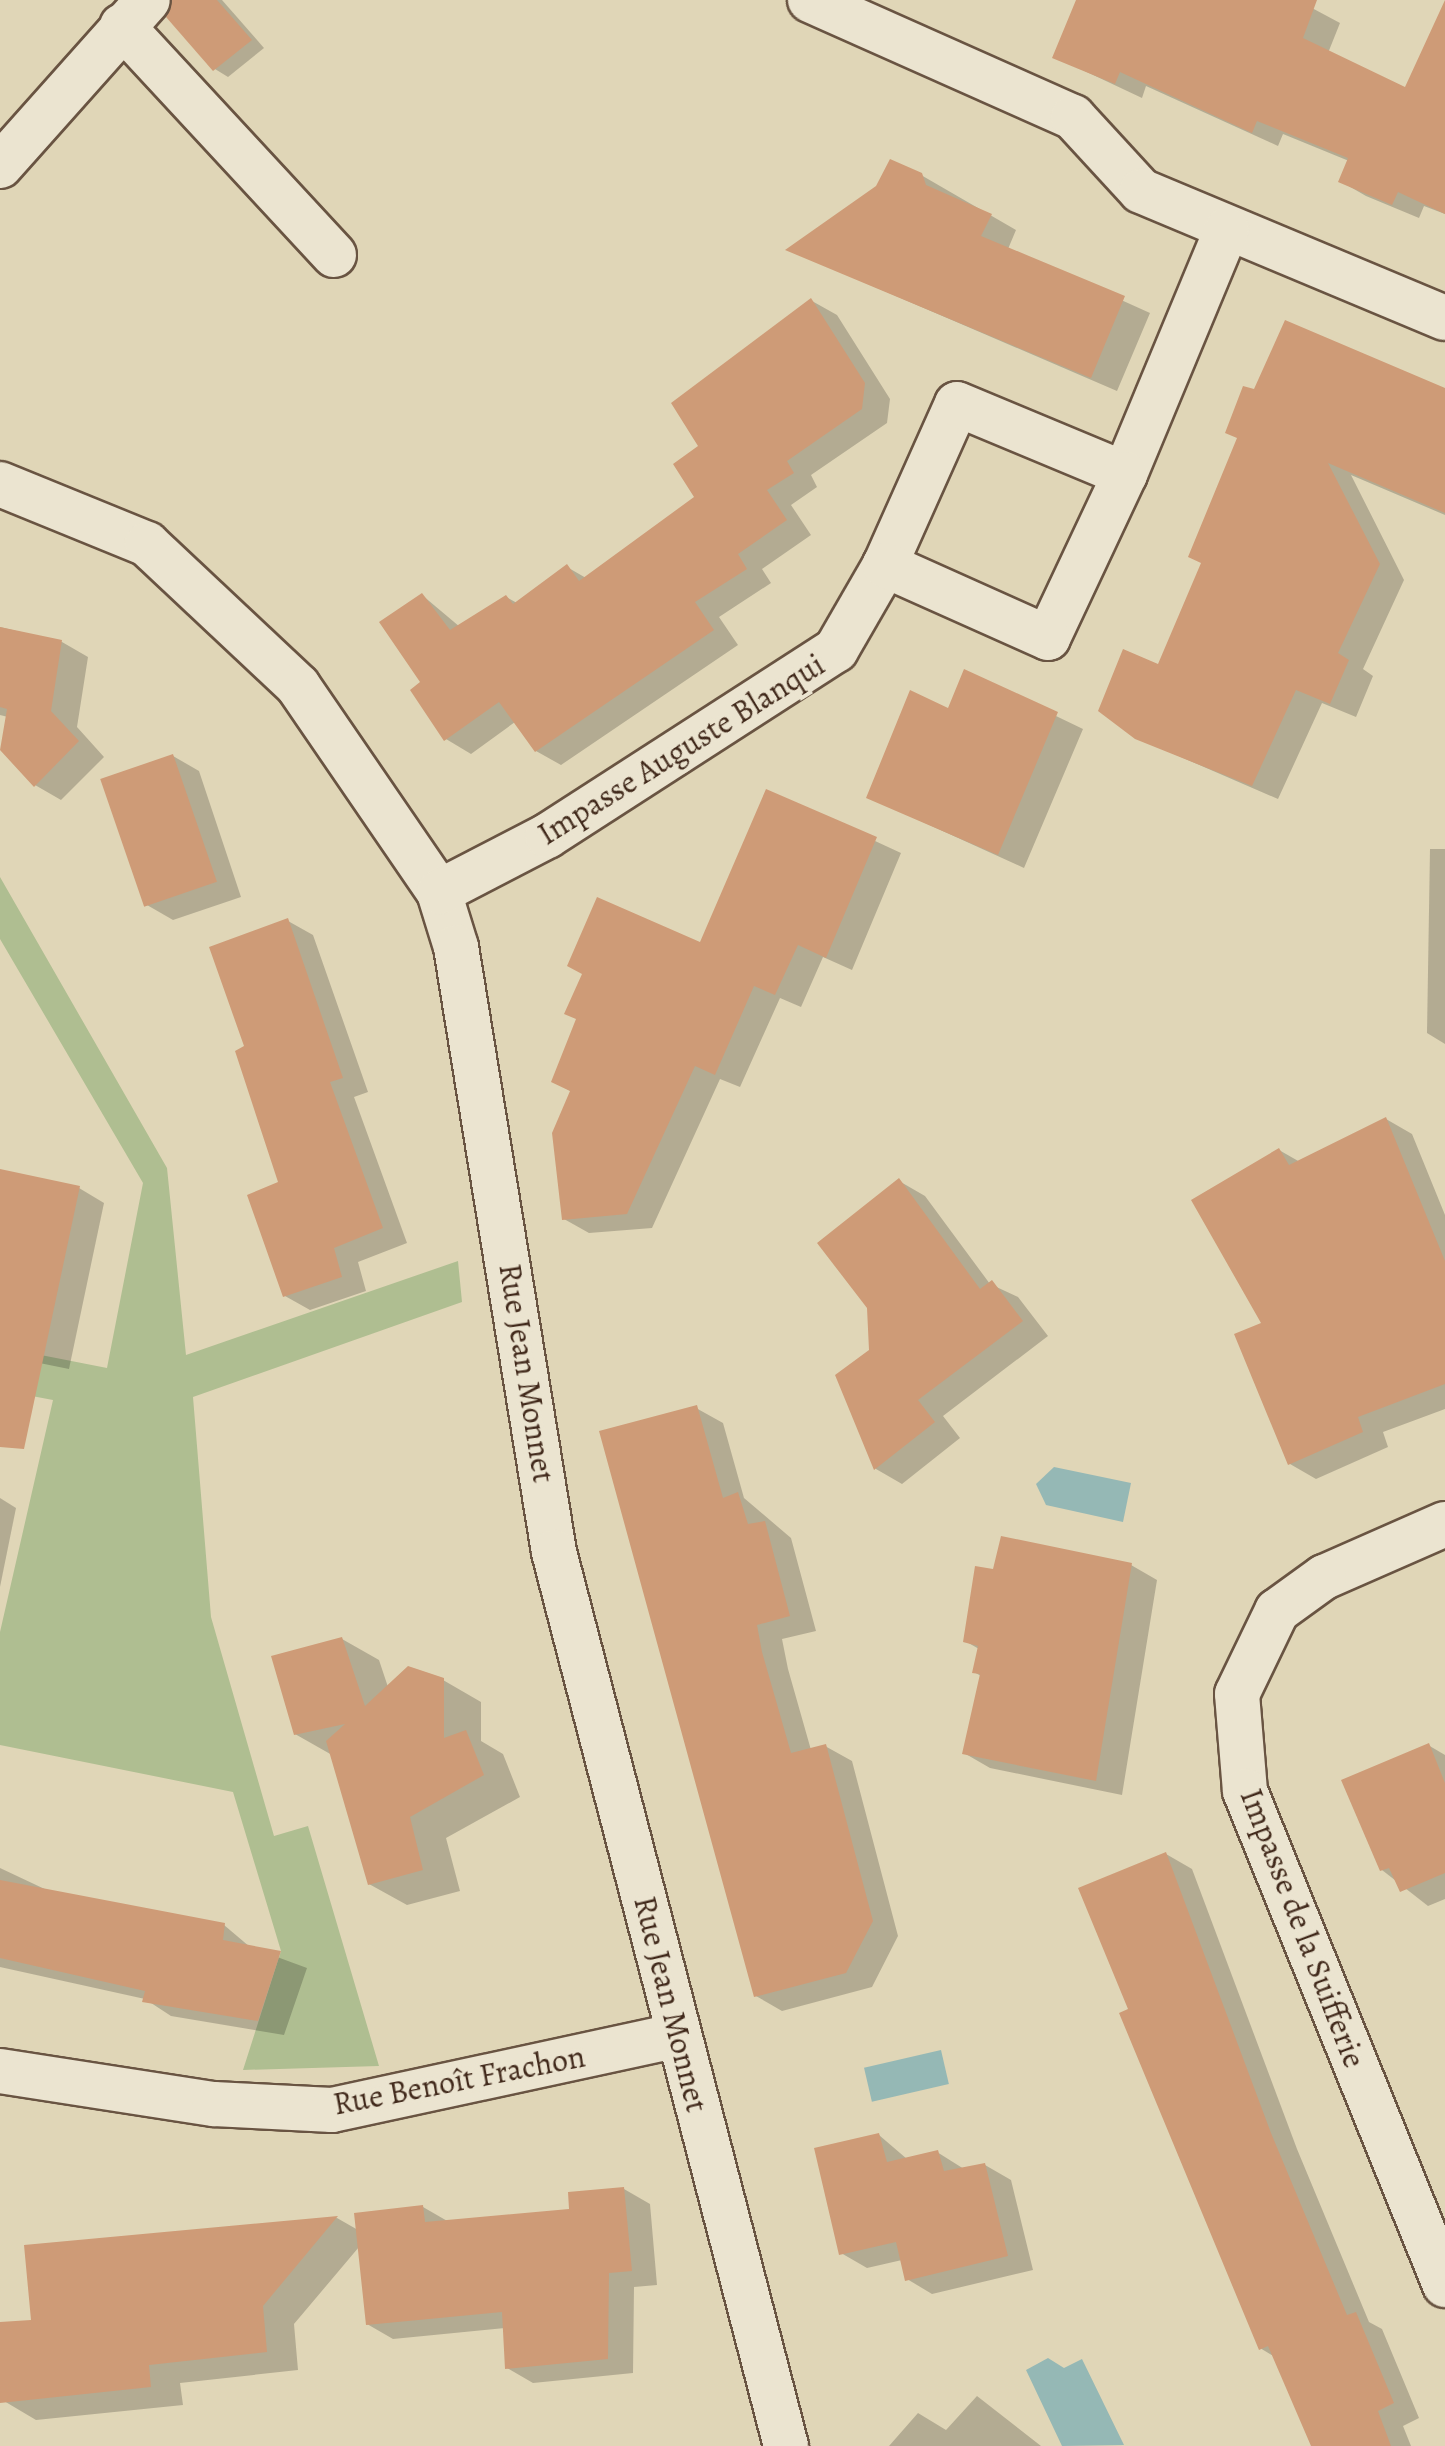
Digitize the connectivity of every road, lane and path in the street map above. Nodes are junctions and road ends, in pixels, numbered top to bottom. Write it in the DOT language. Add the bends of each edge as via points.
graph roads {
  1 [pos="810,0"];
  2 [pos="135,13"];
  3 [pos="0,166"];
  4 [pos="1227,229"];
  5 [pos="334,255"];
  6 [pos="1445,318"];
  7 [pos="1125,474"];
  8 [pos="0,484"];
  9 [pos="885,565"];
  10 [pos="439,892"];
  11 [pos="1445,1524"];
  12 [pos="678,2035"];
  13 [pos="0,2071"];
  14 [pos="1445,2285"];
  15 [pos="786,2446"];
  1 -- 4 [label="street" via="1073,117 1141,191"];
  2 -- 3 [label="street"];
  2 -- 5 [label="street"];
  4 -- 6 [label="street"];
  4 -- 7 [label="street"];
  7 -- 9 [label="street, Impasse Auguste Blanqui" via="957,404"];
  7 -- 9 [label="street" via="1048,638"];
  8 -- 10 [label="street, Rue Jean Monnet" via="147,544 298,686"];
  9 -- 10 [label="street, Impasse Auguste Blanqui" via="836,650 547,836"];
  10 -- 12 [label="street, Rue Jean Monnet" via="456,947 554,1552"];
  11 -- 14 [label="street, Impasse de la Suifferie" via="1324,1577 1277,1611 1237,1694 1245,1791"];
  12 -- 13 [label="street, Rue Benoît Frachon" via="332,2110 214,2104"];
  12 -- 15 [label="street, Rue Jean Monnet"];
}
